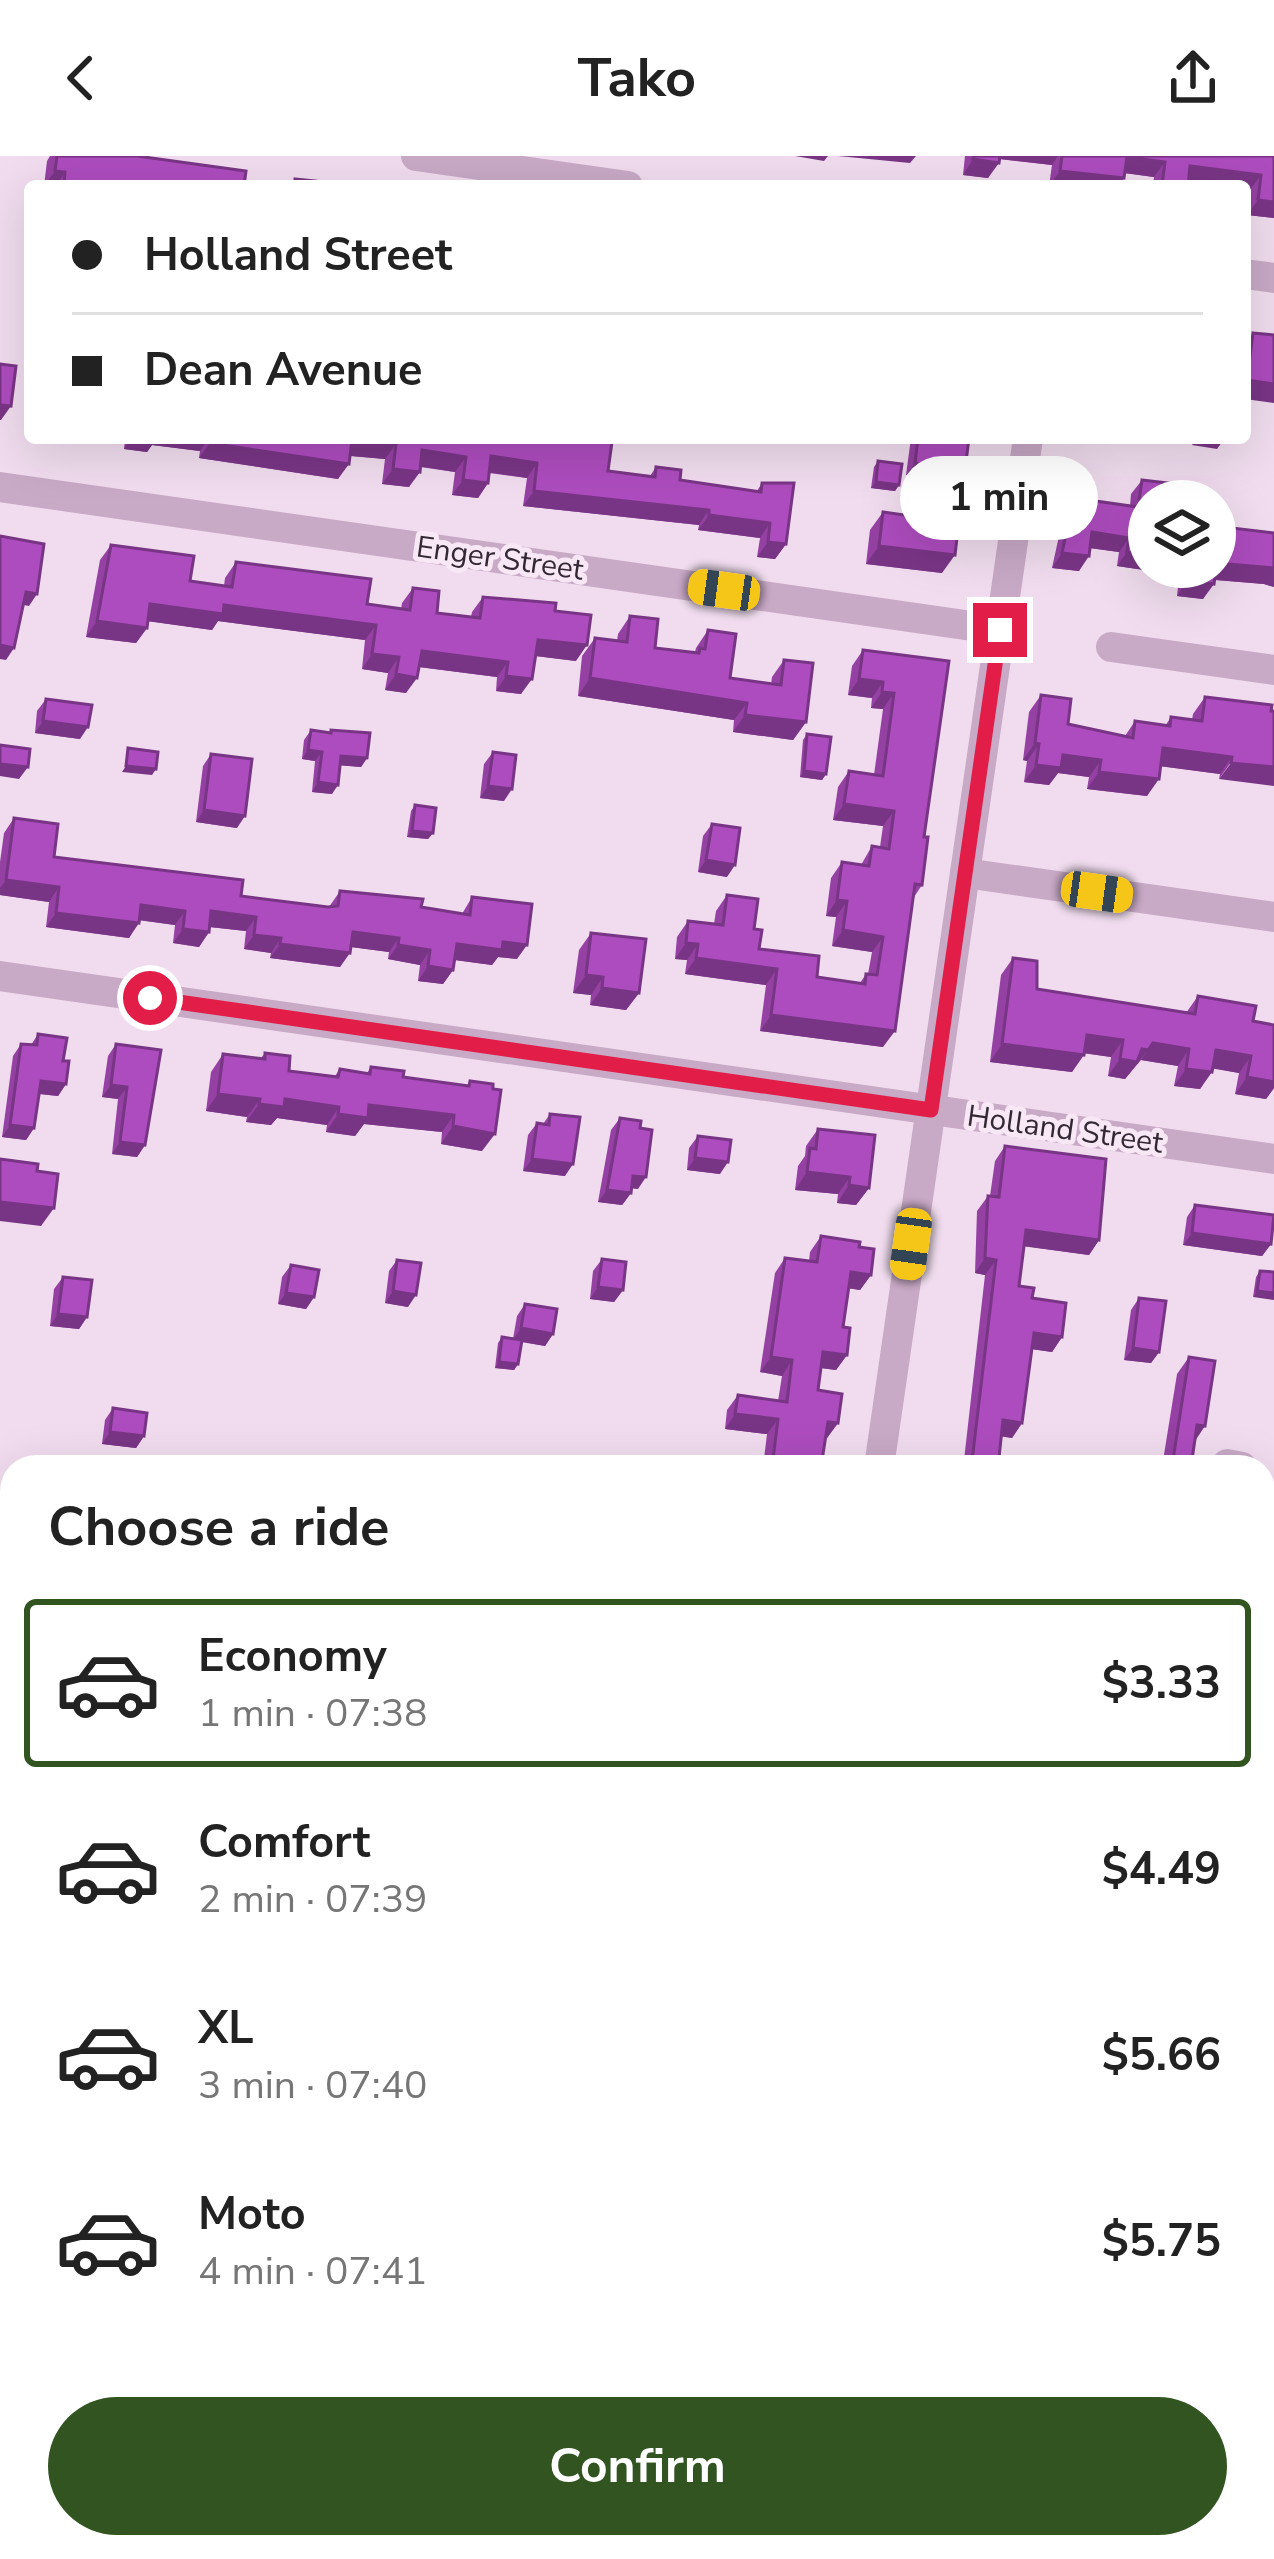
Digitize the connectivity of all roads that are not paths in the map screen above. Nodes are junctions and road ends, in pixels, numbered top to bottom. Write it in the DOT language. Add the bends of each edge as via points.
graph roads {
  1 [pos="416,156"];
  2 [pos="586,180"];
  3 [pos="1027,444"];
  4 [pos="0,487"];
  5 [pos="1000,630"];
  6 [pos="1111,647"];
  7 [pos="1274,670"];
  8 [pos="965,873"];
  9 [pos="1274,916"];
  10 [pos="0,976"];
  11 [pos="931,1110"];
  12 [pos="1274,1159"];
  13 [pos="881,1455"];
  1 -- 2 [label="street"];
  3 -- 5 [label="street"];
  4 -- 5 [label="street, Enger Street"];
  5 -- 8 [label="street"];
  6 -- 7 [label="street"];
  8 -- 9 [label="street"];
  8 -- 11 [label="street"];
  10 -- 11 [label="street, Holland Street"];
  11 -- 12 [label="street, Holland Street"];
  11 -- 13 [label="street"];
}
